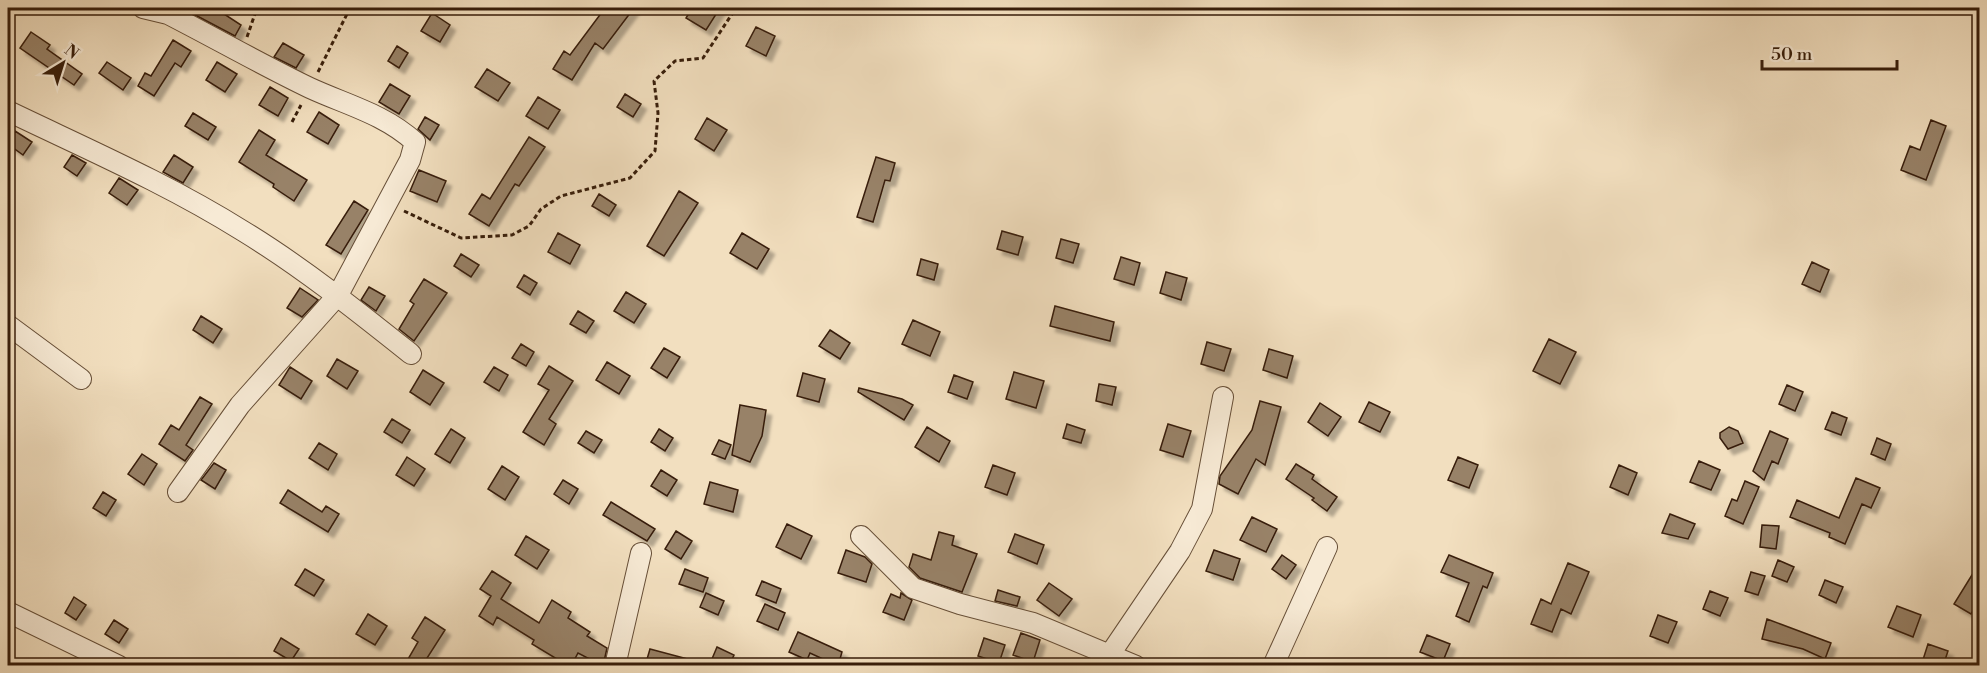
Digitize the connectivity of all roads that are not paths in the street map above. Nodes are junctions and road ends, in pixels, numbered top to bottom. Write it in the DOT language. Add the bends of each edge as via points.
graph roads {
  1 [pos="142,8"];
  2 [pos="8,111"];
  3 [pos="338,296"];
  4 [pos="8,325"];
  5 [pos="411,354"];
  6 [pos="81,380"];
  7 [pos="1223,397"];
  8 [pos="178,492"];
  9 [pos="861,536"];
  10 [pos="1327,548"];
  11 [pos="641,553"];
  12 [pos="8,612"];
  13 [pos="1106,659"];
  14 [pos="119,666"];
  15 [pos="615,666"];
  16 [pos="1136,666"];
  17 [pos="1274,666"];
  1 -- 3 [label="street" via="168,14 310,88 377,114 416,142"];
  2 -- 3 [label="street" via="146,177 243,230"];
  3 -- 5 [label="street"];
  3 -- 8 [label="street" via="240,405"];
  4 -- 6 [label="street"];
  7 -- 13 [label="street" via="1203,509"];
  9 -- 13 [label="street" via="913,588 1033,623"];
  10 -- 17 [label="street"];
  11 -- 15 [label="street"];
  12 -- 14 [label="street"];
  13 -- 16 [label="street"];
}
